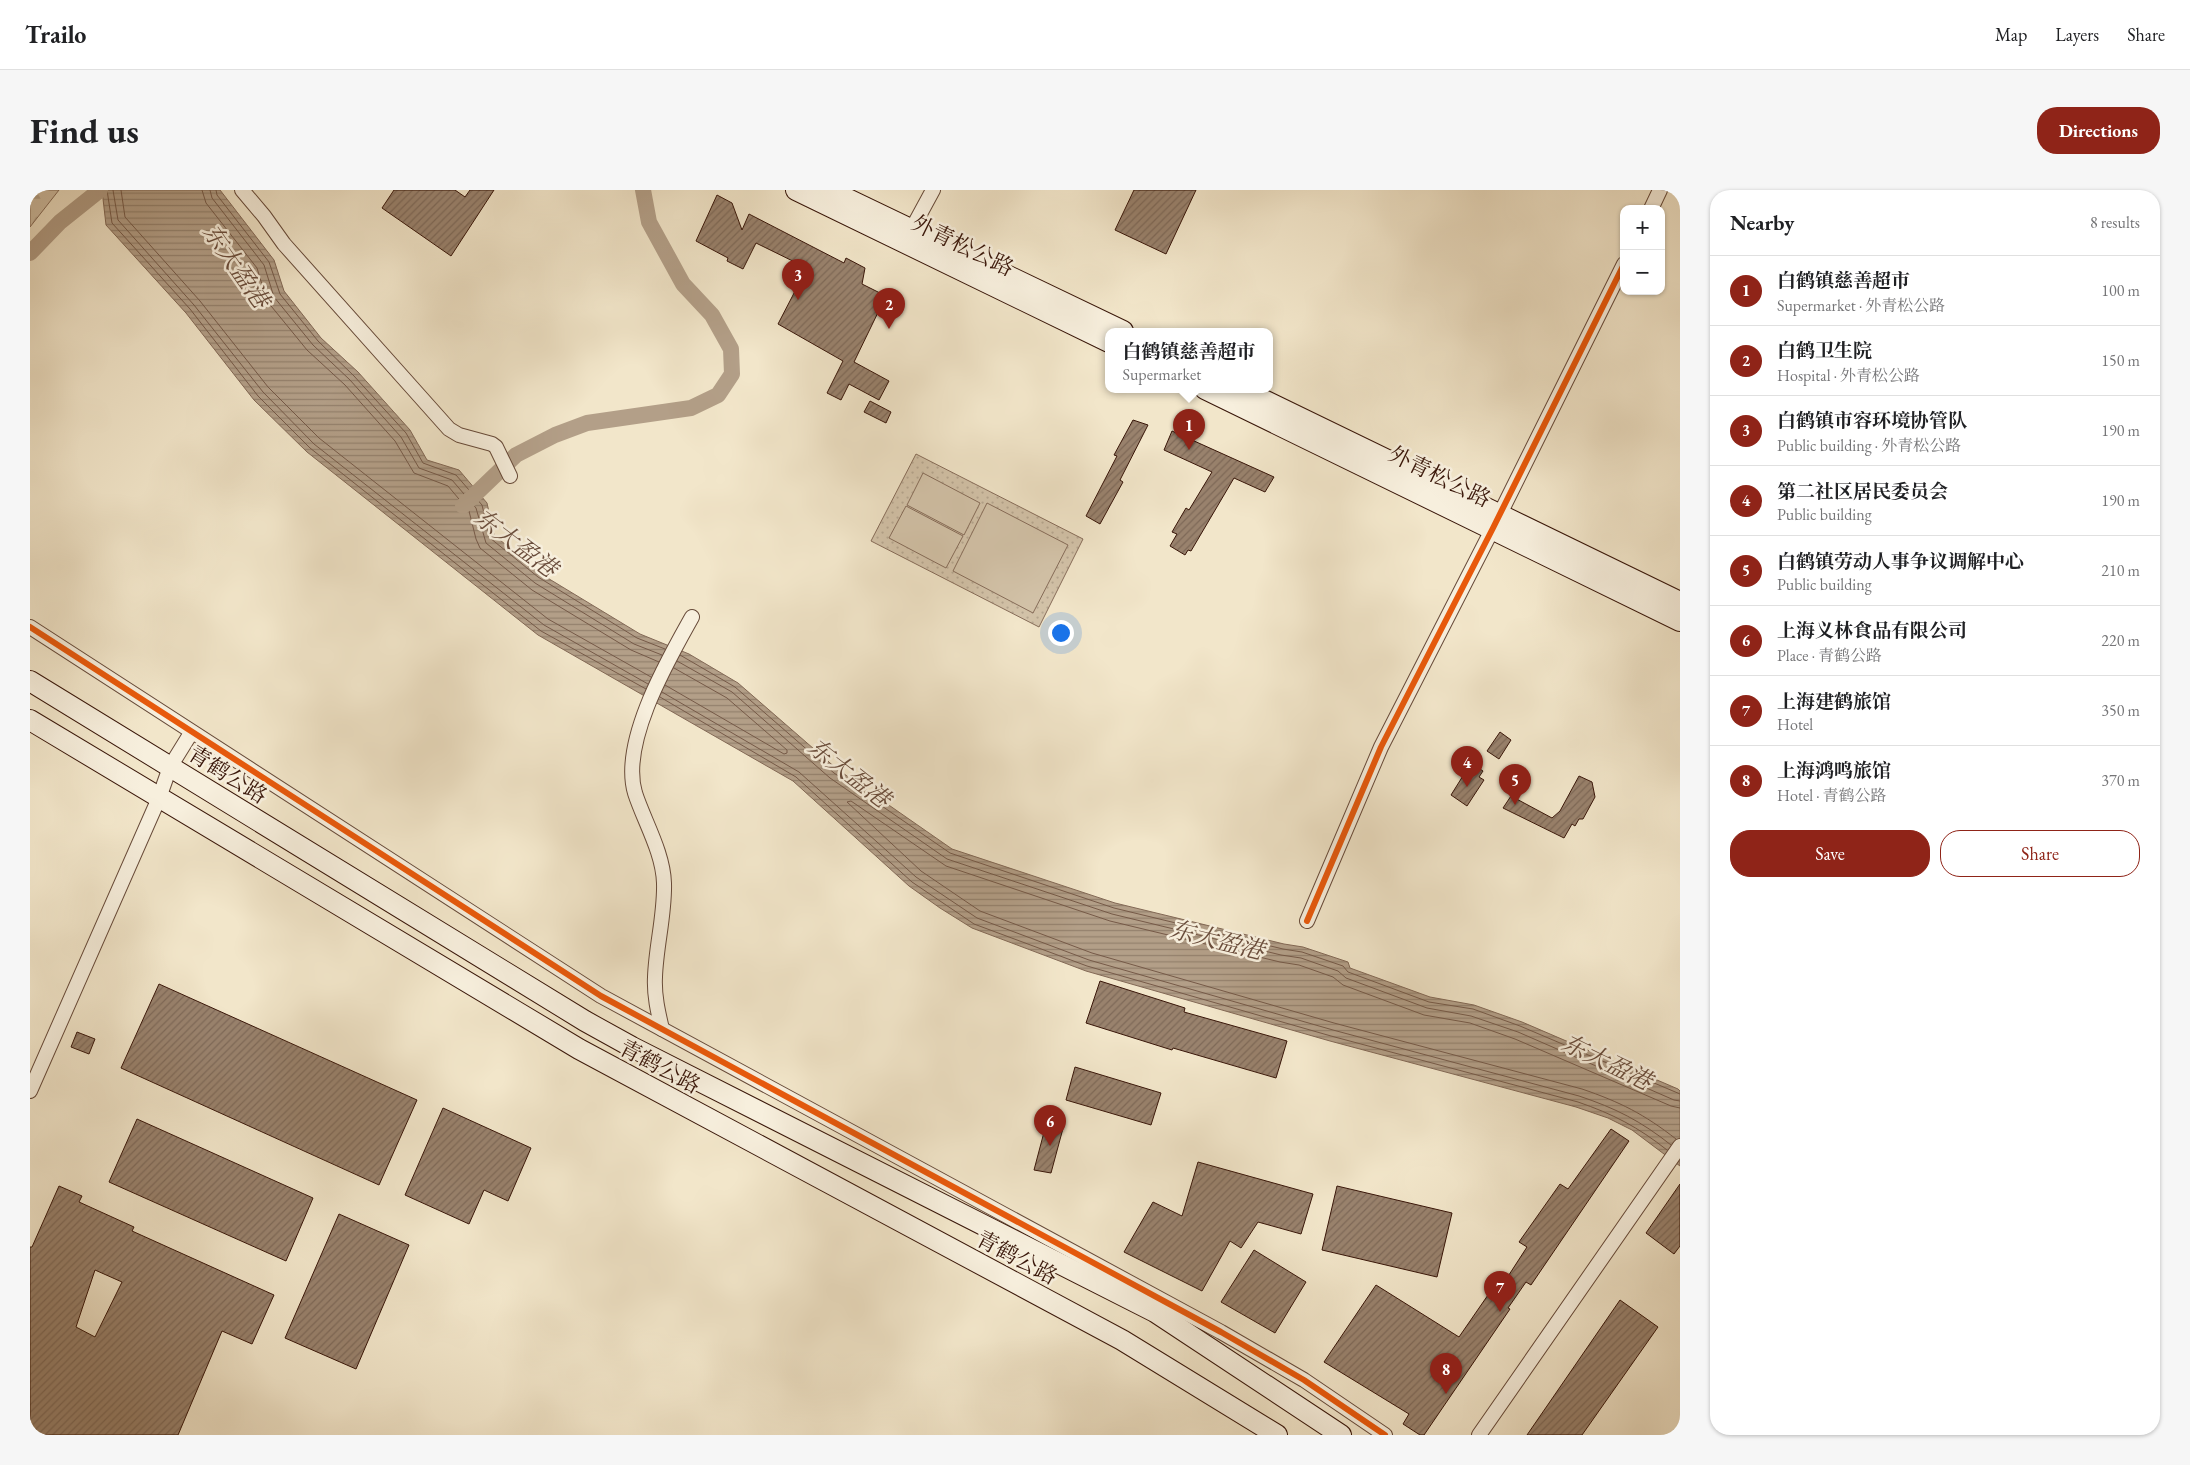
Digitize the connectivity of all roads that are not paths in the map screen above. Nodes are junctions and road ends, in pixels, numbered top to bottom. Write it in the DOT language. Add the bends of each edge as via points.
graph roads {
  1 [pos="242,190"];
  2 [pos="796,190"];
  3 [pos="829,190"];
  4 [pos="933,190"];
  5 [pos="1660,190"];
  6 [pos="1653,205"];
  7 [pos="908,236"];
  8 [pos="1620,272"];
  9 [pos="1116,328"];
  10 [pos="1105,340"];
  11 [pos="1214,393"];
  12 [pos="1249,393"];
  13 [pos="510,476"];
  14 [pos="1497,522"];
  15 [pos="1680,602"];
  16 [pos="692,617"];
  17 [pos="1680,622"];
  18 [pos="30,627"];
  19 [pos="30,682"];
  20 [pos="30,720"];
  21 [pos="192,733"];
  22 [pos="170,767"];
  23 [pos="159,798"];
  24 [pos="1307,921"];
  25 [pos="662,1029"];
  26 [pos="30,1091"];
  27 [pos="1680,1146"];
  28 [pos="1277,1435"];
  29 [pos="1342,1435"];
  30 [pos="1385,1435"];
  31 [pos="1478,1435"];
  1 -- 13 [label="street" via="284,244 449,428 496,448"];
  2 -- 7 [label="main road, 外青松公路"];
  3 -- 7 [label="main road, 外青松公路"];
  4 -- 7 [label="street"];
  5 -- 6 [label="street"];
  7 -- 9 [label="main road, 外青松公路"];
  7 -- 10 [label="main road, 外青松公路"];
  8 -- 14 [label="street"];
  11 -- 14 [label="main road, 外青松公路"];
  12 -- 14 [label="main road, 外青松公路"];
  14 -- 15 [label="main road, 外青松公路"];
  14 -- 17 [label="main road, 外青松公路" via="1589,578"];
  14 -- 24 [label="street" via="1381,748"];
  16 -- 25 [label="street" via="646,710 634,747 631,773 664,881 654,977"];
  18 -- 21 [label="street"];
  19 -- 22 [label="main road, 青鹤公路"];
  20 -- 23 [label="main road, 青鹤公路"];
  21 -- 22 [label="street"];
  21 -- 25 [label="street" via="600,996"];
  22 -- 23 [label="street"];
  22 -- 29 [label="main road, 青鹤公路" via="585,1021 1156,1312"];
  23 -- 26 [label="street"];
  23 -- 28 [label="main road, 青鹤公路" via="579,1050 1122,1340"];
  25 -- 30 [label="street" via="1221,1332 1304,1380"];
  27 -- 31 [label="street"];
}
